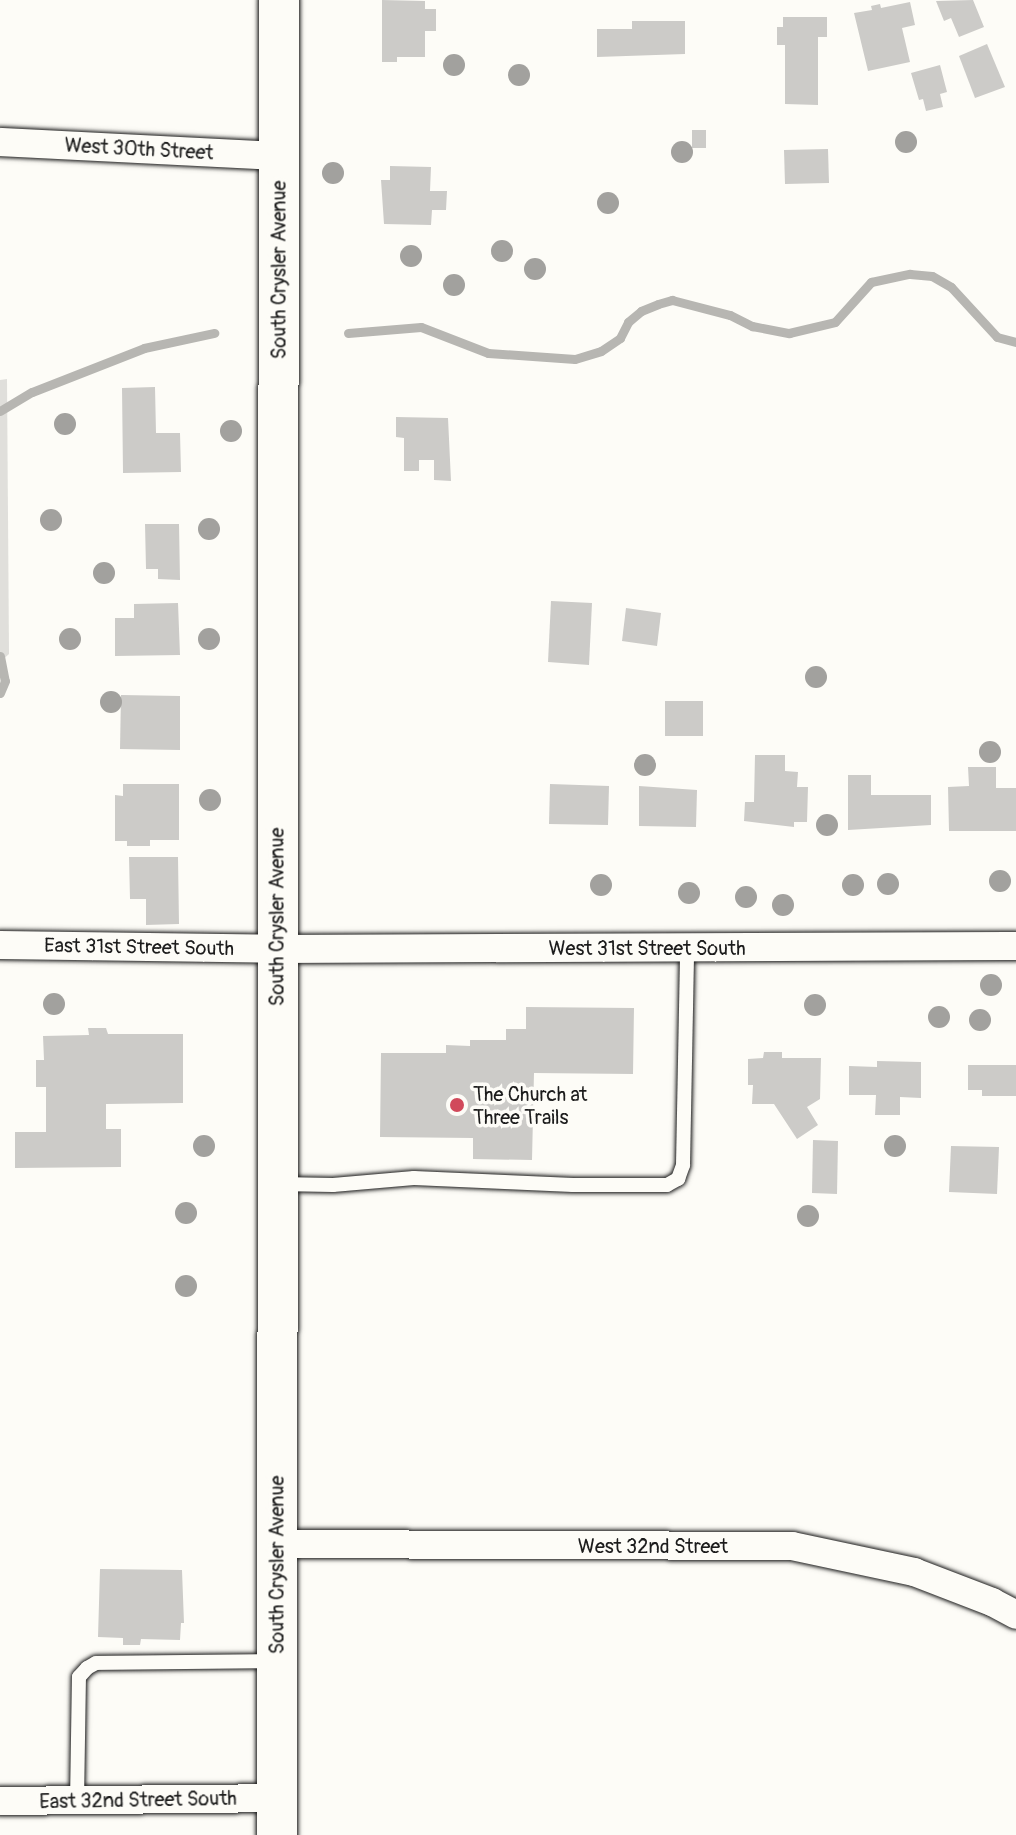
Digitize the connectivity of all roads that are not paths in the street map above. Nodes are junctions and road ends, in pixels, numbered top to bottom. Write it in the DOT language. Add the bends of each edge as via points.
graph roads {
  1 [pos="279,0"];
  2 [pos="0,142"];
  3 [pos="279,156"];
  4 [pos="0,945"];
  5 [pos="1016,946"];
  6 [pos="687,948"];
  7 [pos="277,949"];
  8 [pos="278,1184"];
  9 [pos="277,1544"];
  10 [pos="1016,1615"];
  11 [pos="277,1661"];
  12 [pos="0,1801"];
  13 [pos="77,1802"];
  14 [pos="277,1816"];
  1 -- 3 [label="main road, South Crysler Avenue"];
  2 -- 3 [label="street, West 30th Street"];
  3 -- 7 [label="main road, South Crysler Avenue"];
  4 -- 7 [label="street, East 31st Street South"];
  5 -- 6 [label="street, West 31st Street South"];
  6 -- 7 [label="street, West 31st Street South"];
  6 -- 8 [label="lane" via="683,1165 678,1179 667,1185 414,1178"];
  7 -- 8 [label="main road, South Crysler Avenue"];
  8 -- 9 [label="main road, South Crysler Avenue"];
  9 -- 10 [label="street, West 32nd Street" via="792,1546 914,1572"];
  9 -- 11 [label="main road, South Crysler Avenue"];
  11 -- 13 [label="lane" via="96,1663 87,1668 79,1677"];
  11 -- 14 [label="main road, South Crysler Avenue"];
  12 -- 13 [label="street, East 32nd Street South"];
  13 -- 14 [label="street, East 32nd Street South"];
}
